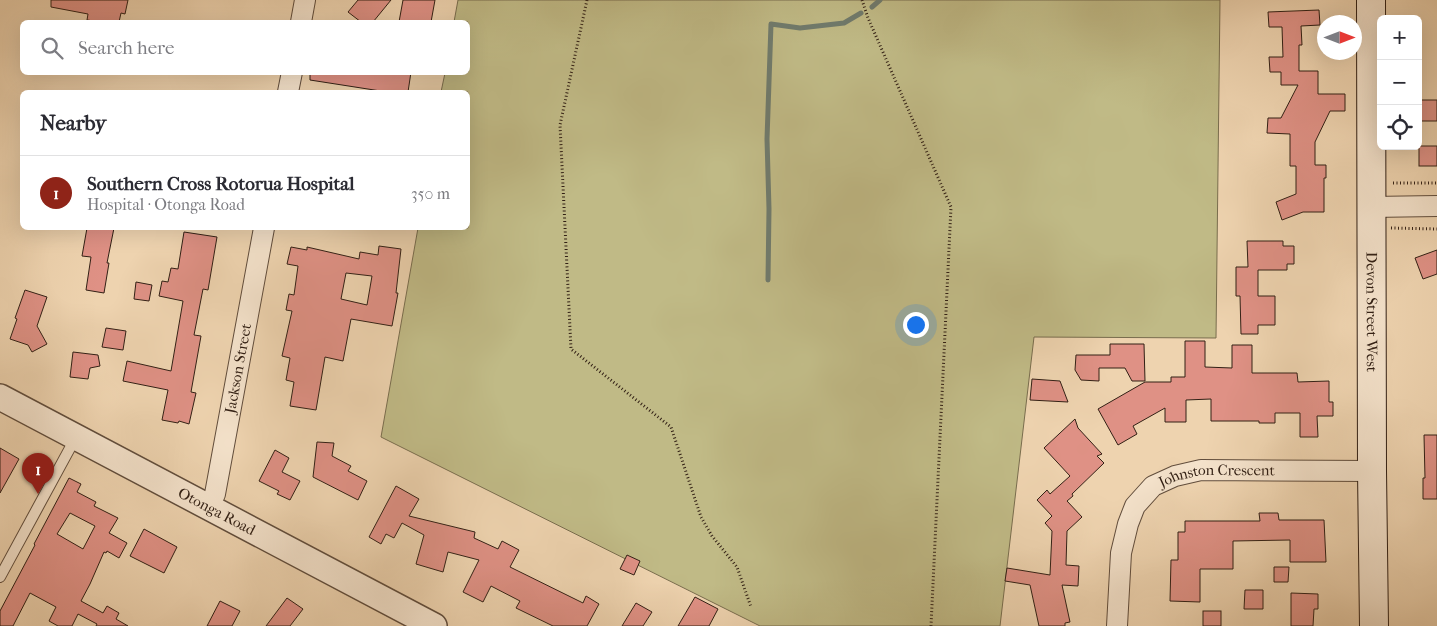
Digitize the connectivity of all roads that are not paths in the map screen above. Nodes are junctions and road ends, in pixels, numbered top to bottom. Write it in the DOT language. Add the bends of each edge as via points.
graph roads {
  1 [pos="305,0"];
  2 [pos="1372,0"];
  3 [pos="301,20"];
  4 [pos="291,75"];
  5 [pos="288,90"];
  6 [pos="1437,206"];
  7 [pos="1372,207"];
  8 [pos="264,230"];
  9 [pos="0,397"];
  10 [pos="76,437"];
  11 [pos="1372,471"];
  12 [pos="209,507"];
  13 [pos="0,577"];
  14 [pos="434,626"];
  15 [pos="1117,626"];
  16 [pos="1374,626"];
  1 -- 3 [label="street"];
  2 -- 7 [label="main road, Devon Street West"];
  4 -- 5 [label="street"];
  6 -- 7 [label="street"];
  7 -- 11 [label="main road, Devon Street West"];
  8 -- 12 [label="street, Jackson Street" via="216,494"];
  9 -- 10 [label="street, Otonga Road"];
  10 -- 12 [label="street, Otonga Road"];
  10 -- 13 [label="lane"];
  11 -- 15 [label="street, Johnston Crescent" via="1201,470 1175,476 1153,486 1135,506 1128,524 1121,553"];
  11 -- 16 [label="main road, Devon Street West"];
  12 -- 14 [label="street, Otonga Road"];
}
